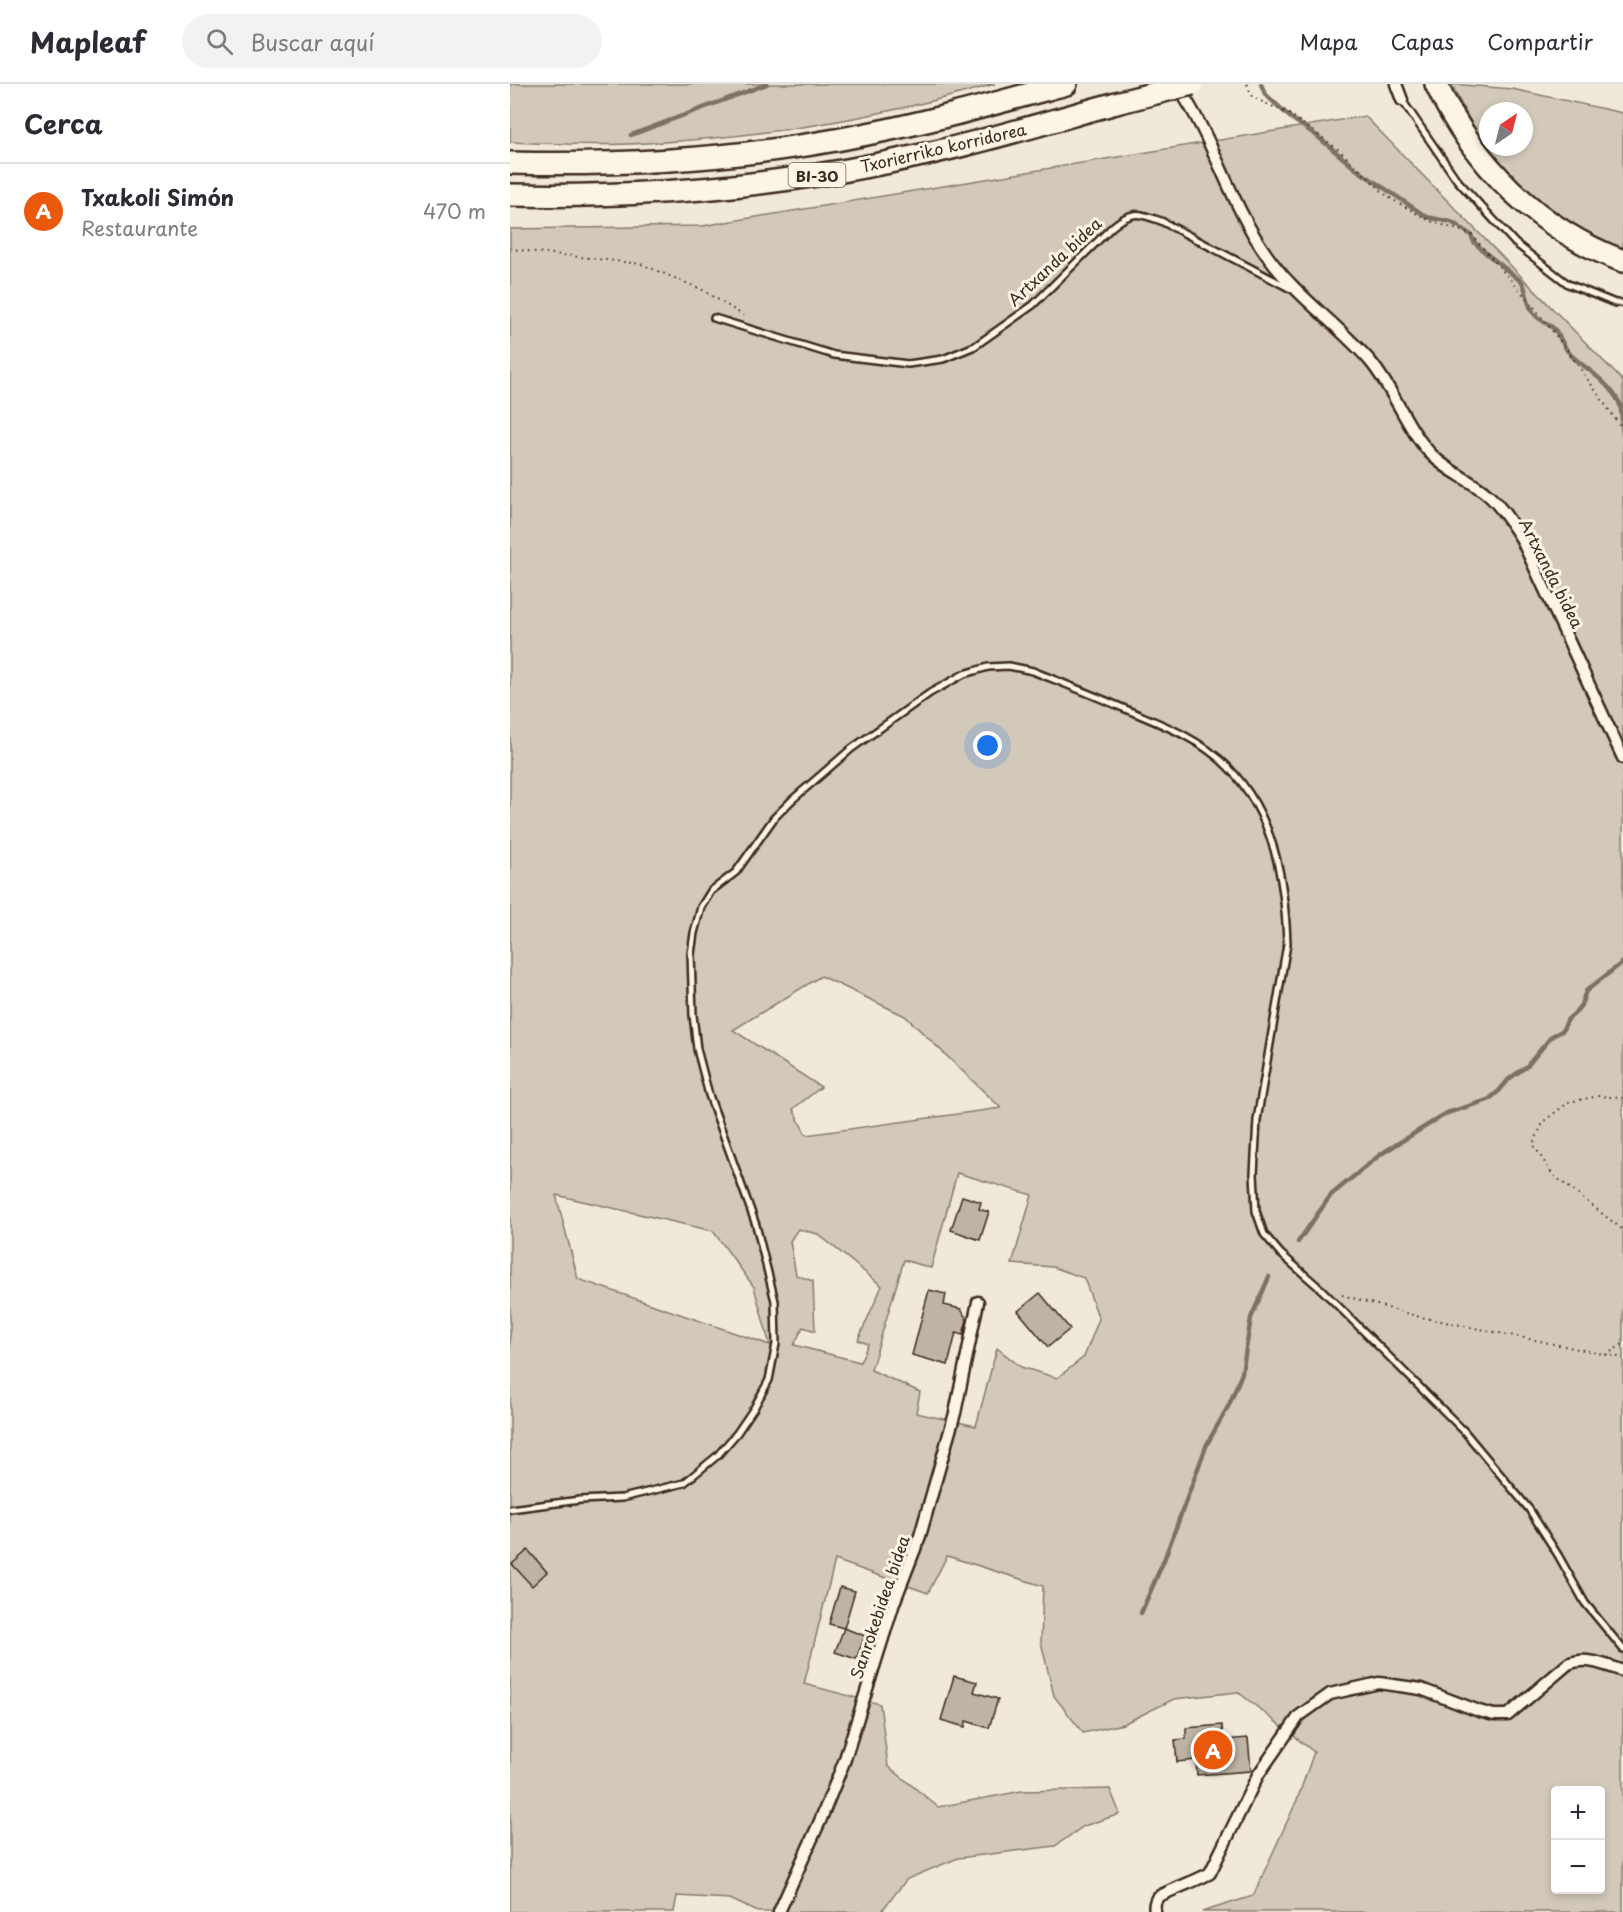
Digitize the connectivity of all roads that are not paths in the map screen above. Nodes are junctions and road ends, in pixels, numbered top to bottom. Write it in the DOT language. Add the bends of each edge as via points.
graph roads {
  1 [pos="1066,84"];
  2 [pos="1176,84"];
  3 [pos="1192,84"];
  4 [pos="1396,84"];
  5 [pos="1436,84"];
  6 [pos="1402,100"];
  7 [pos="510,164"];
  8 [pos="510,195"];
  9 [pos="1623,261"];
  10 [pos="1301,294"];
  11 [pos="1623,303"];
  12 [pos="714,318"];
  13 [pos="1623,758"];
  14 [pos="978,1302"];
  15 [pos="510,1509"];
  16 [pos="1623,1649"];
  17 [pos="1623,1671"];
  18 [pos="779,1912"];
  19 [pos="1155,1912"];
  1 -- 7 [label="highway, Txorierriko korridorea / BI-30" via="924,122 771,150 663,161"];
  2 -- 10 [label="street, Artxanda bidea" via="1193,107 1242,215 1266,255"];
  3 -- 8 [label="highway, Txorierriko korridorea / BI-30, bridge" via="932,153 825,174 666,193"];
  4 -- 6 [label="street"];
  5 -- 9 [label="highway" via="1467,138 1506,186 1560,229"];
  6 -- 11 [label="lane" via="1456,180 1515,243 1568,284"];
  10 -- 12 [label="lane, Artxanda bidea" via="1141,214 1125,216 1034,304 975,346 944,359 908,364 834,354"];
  10 -- 13 [label="street, Artxanda bidea" via="1370,361 1432,455 1487,494 1501,509 1521,538"];
  14 -- 18 [label="street, Sanrokebidea bidea" via="955,1413 923,1527 894,1603 844,1762"];
  15 -- 16 [label="lane" via="622,1498 684,1483 717,1456 754,1408 769,1380 776,1344 775,1301 756,1225 709,1095 697,1049 691,954 701,907 711,891 736,872 774,818 851,749 964,674 1009,666 1033,671 1170,728 1202,746 1242,783 1258,809 1276,854 1284,892 1287,944 1257,1120 1256,1212 1264,1234 1464,1431 1529,1509 1585,1603"];
  17 -- 19 [label="street" via="1577,1660 1508,1715 1479,1711 1420,1689 1379,1683 1330,1694 1299,1716 1258,1775 1210,1873 1162,1893 1154,1905"];
}
